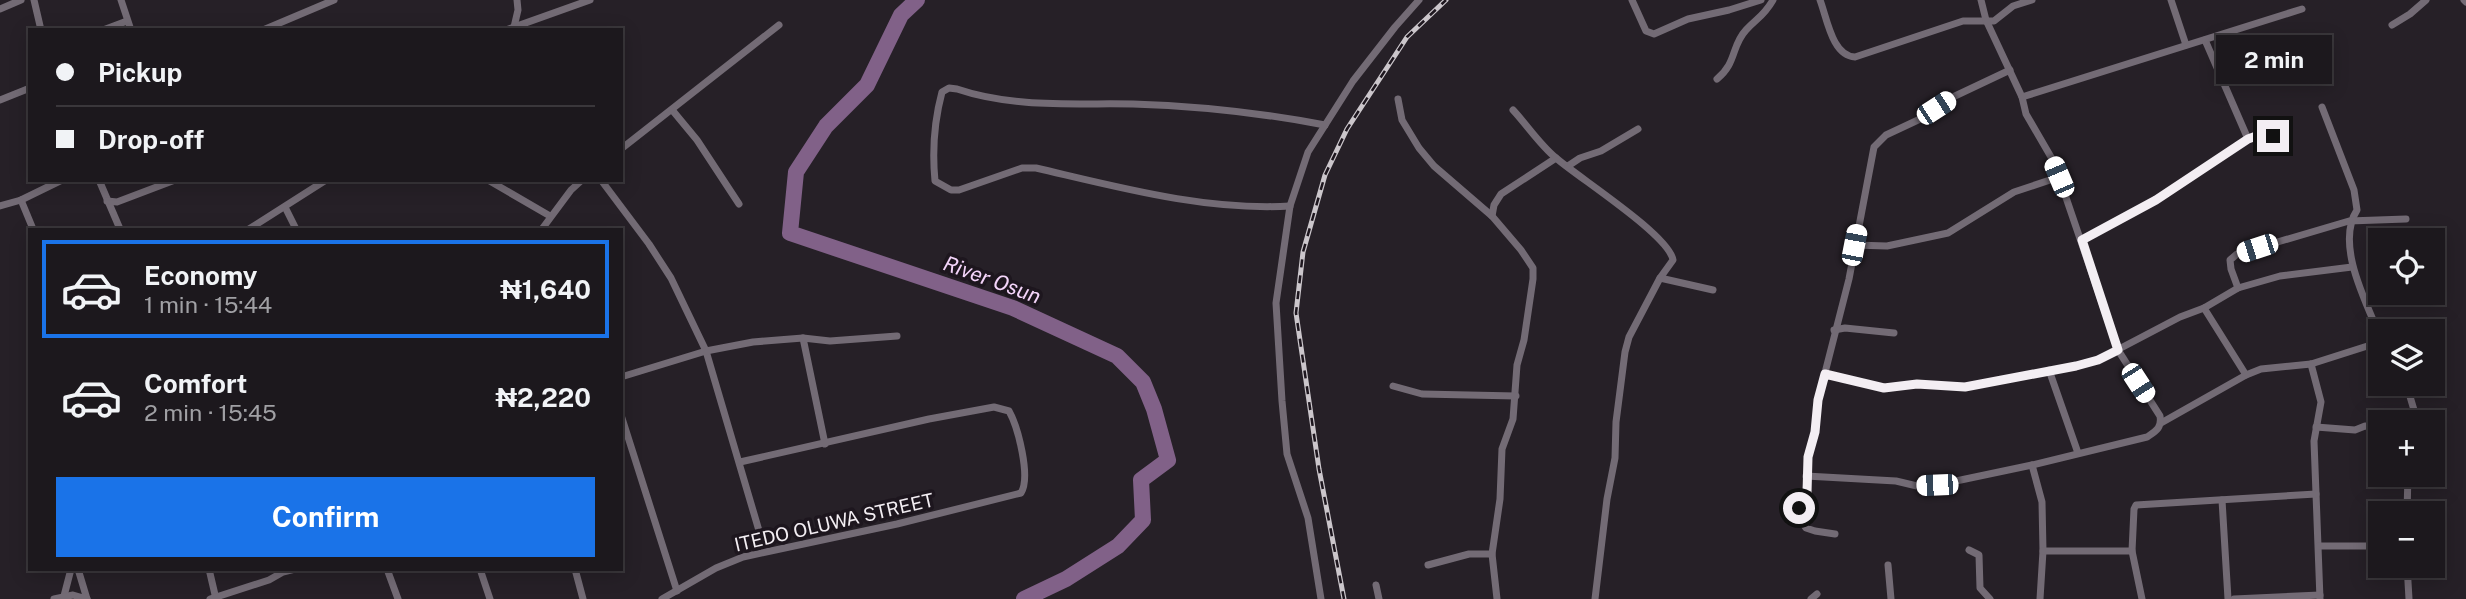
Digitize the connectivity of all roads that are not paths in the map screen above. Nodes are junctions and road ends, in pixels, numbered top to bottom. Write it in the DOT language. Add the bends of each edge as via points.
graph roads {
  1 [pos="21,0"];
  2 [pos="34,0"];
  3 [pos="121,0"];
  4 [pos="334,0"];
  5 [pos="517,0"];
  6 [pos="590,0"];
  7 [pos="1419,0"];
  8 [pos="1632,0"];
  9 [pos="1760,0"];
  10 [pos="1773,0"];
  11 [pos="1820,0"];
  12 [pos="1981,0"];
  13 [pos="2032,0"];
  14 [pos="2171,0"];
  15 [pos="2426,0"];
  16 [pos="0,9"];
  17 [pos="2302,9"];
  18 [pos="1986,20"];
  19 [pos="127,21"];
  20 [pos="779,25"];
  21 [pos="2392,25"];
  22 [pos="41,28"];
  23 [pos="108,28"];
  24 [pos="130,28"];
  25 [pos="268,28"];
  26 [pos="510,28"];
  27 [pos="2205,40"];
  28 [pos="2186,45"];
  29 [pos="2010,70"];
  30 [pos="1717,79"];
  31 [pos="28,89"];
  32 [pos="2022,97"];
  33 [pos="1398,99"];
  34 [pos="0,100"];
  35 [pos="2322,107"];
  36 [pos="1513,110"];
  37 [pos="673,111"];
  38 [pos="1325,125"];
  39 [pos="1638,129"];
  40 [pos="2273,136"];
  41 [pos="2248,139"];
  42 [pos="623,148"];
  43 [pos="1556,158"];
  44 [pos="1568,166"];
  45 [pos="2059,177"];
  46 [pos="58,182"];
  47 [pos="100,182"];
  48 [pos="170,182"];
  49 [pos="323,182"];
  50 [pos="491,182"];
  51 [pos="580,182"];
  52 [pos="602,182"];
  53 [pos="21,200"];
  54 [pos="107,201"];
  55 [pos="117,202"];
  56 [pos="739,204"];
  57 [pos="0,206"];
  58 [pos="1290,206"];
  59 [pos="285,207"];
  60 [pos="112,211"];
  61 [pos="550,216"];
  62 [pos="1492,216"];
  63 [pos="2406,219"];
  64 [pos="2349,221"];
  65 [pos="33,228"];
  66 [pos="120,228"];
  67 [pos="251,228"];
  68 [pos="296,228"];
  69 [pos="543,228"];
  70 [pos="2082,240"];
  71 [pos="1854,245"];
  72 [pos="2352,267"];
  73 [pos="1660,278"];
  74 [pos="2238,288"];
  75 [pos="1713,290"];
  76 [pos="2204,308"];
  77 [pos="2373,319"];
  78 [pos="1834,330"];
  79 [pos="1894,333"];
  80 [pos="897,335"];
  81 [pos="803,338"];
  82 [pos="2368,346"];
  83 [pos="2118,350"];
  84 [pos="706,351"];
  85 [pos="2311,364"];
  86 [pos="2049,370"];
  87 [pos="1825,374"];
  88 [pos="2246,375"];
  89 [pos="623,376"];
  90 [pos="1393,386"];
  91 [pos="1516,396"];
  92 [pos="623,421"];
  93 [pos="2161,423"];
  94 [pos="2368,426"];
  95 [pos="2316,427"];
  96 [pos="825,444"];
  97 [pos="2078,453"];
  98 [pos="740,463"];
  99 [pos="2032,465"];
  100 [pos="1806,476"];
  101 [pos="2316,494"];
  102 [pos="2222,500"];
  103 [pos="1835,534"];
  104 [pos="2319,546"];
  105 [pos="2368,546"];
  106 [pos="1969,550"];
  107 [pos="765,551"];
  108 [pos="2043,551"];
  109 [pos="2132,551"];
  110 [pos="1492,554"];
  111 [pos="1428,565"];
  112 [pos="1888,565"];
  113 [pos="70,571"];
  114 [pos="79,571"];
  115 [pos="209,571"];
  116 [pos="281,571"];
  117 [pos="388,571"];
  118 [pos="481,571"];
  119 [pos="576,571"];
  120 [pos="2408,578"];
  121 [pos="1376,585"];
  122 [pos="677,592"];
  123 [pos="64,596"];
  124 [pos="2320,597"];
  125 [pos="214,598"];
  126 [pos="54,599"];
  127 [pos="87,599"];
  128 [pos="398,599"];
  129 [pos="490,599"];
  130 [pos="583,599"];
  131 [pos="662,599"];
  132 [pos="1321,599"];
  133 [pos="1380,599"];
  134 [pos="1497,599"];
  135 [pos="1595,599"];
  136 [pos="1891,599"];
  137 [pos="1990,599"];
  138 [pos="2040,599"];
  139 [pos="2142,599"];
  140 [pos="2228,599"];
  141 [pos="2234,599"];
  142 [pos="2409,599"];
  1 -- 16 [label="street"];
  2 -- 22 [label="street"];
  3 -- 19 [label="street"];
  4 -- 25 [label="street"];
  5 -- 26 [label="street"];
  6 -- 26 [label="street"];
  7 -- 38 [label="street" via="1353,81"];
  8 -- 9 [label="street" via="1646,31 1654,34 1688,19"];
  10 -- 30 [label="street" via="1745,31 1728,70"];
  11 -- 18 [label="street" via="1840,51 1848,57 1963,21"];
  12 -- 18 [label="street"];
  13 -- 18 [label="street"];
  14 -- 28 [label="street"];
  15 -- 21 [label="street"];
  17 -- 27 [label="street"];
  18 -- 29 [label="street"];
  19 -- 23 [label="street"];
  19 -- 24 [label="street"];
  20 -- 37 [label="street"];
  27 -- 28 [label="street"];
  27 -- 41 [label="street"];
  28 -- 32 [label="street"];
  29 -- 32 [label="street"];
  29 -- 71 [label="street" via="1886,135 1874,147"];
  31 -- 34 [label="street"];
  32 -- 45 [label="street" via="2026,114"];
  33 -- 62 [label="street" via="1402,120 1419,148"];
  35 -- 64 [label="street" via="2354,190 2357,209"];
  36 -- 43 [label="street"];
  37 -- 42 [label="street"];
  37 -- 56 [label="street"];
  38 -- 58 [label="street" via="1308,152"];
  38 -- 58 [label="street" via="1187,107 1005,101 957,89 942,92 932,153 935,181 951,190 1022,168 1036,168 1177,198 1260,208"];
  39 -- 44 [label="street"];
  40 -- 41 [label="street"];
  41 -- 70 [label="street" via="2156,200"];
  43 -- 44 [label="street"];
  43 -- 62 [label="street" via="1501,194"];
  44 -- 73 [label="street" via="1669,249 1673,260"];
  45 -- 70 [label="street"];
  45 -- 71 [label="street" via="2014,192 1948,233 1887,246"];
  46 -- 53 [label="street"];
  47 -- 54 [label="street"];
  48 -- 55 [label="street"];
  49 -- 59 [label="street"];
  50 -- 61 [label="street"];
  51 -- 61 [label="street"];
  52 -- 84 [label="street" via="671,278"];
  53 -- 57 [label="street"];
  53 -- 65 [label="street"];
  54 -- 55 [label="street"];
  54 -- 60 [label="street"];
  55 -- 60 [label="street"];
  58 -- 132 [label="street" via="1276,303 1282,401 1287,454 1308,518"];
  59 -- 67 [label="street"];
  59 -- 68 [label="street"];
  60 -- 66 [label="street"];
  61 -- 69 [label="street"];
  62 -- 91 [label="street" via="1533,268"];
  63 -- 64 [label="street"];
  64 -- 72 [label="street"];
  64 -- 74 [label="street" via="2237,254 2230,260"];
  70 -- 83 [label="street"];
  71 -- 78 [label="street"];
  72 -- 74 [label="street" via="2280,276"];
  72 -- 77 [label="street"];
  73 -- 75 [label="street"];
  73 -- 135 [label="street" via="1625,352"];
  74 -- 76 [label="street"];
  76 -- 83 [label="street"];
  76 -- 88 [label="street"];
  78 -- 79 [label="street"];
  78 -- 87 [label="street"];
  80 -- 81 [label="street" via="830,341"];
  81 -- 84 [label="street"];
  81 -- 96 [label="street"];
  82 -- 85 [label="street"];
  83 -- 86 [label="street" via="2098,360"];
  83 -- 93 [label="street"];
  84 -- 89 [label="street"];
  84 -- 98 [label="street"];
  85 -- 88 [label="street"];
  85 -- 95 [label="street" via="2321,402"];
  86 -- 87 [label="street" via="1965,387 1917,384 1884,388"];
  86 -- 97 [label="street"];
  87 -- 100 [label="street"];
  88 -- 93 [label="street"];
  90 -- 91 [label="street" via="1422,394"];
  91 -- 110 [label="street" via="1502,449"];
  92 -- 122 [label="street"];
  93 -- 97 [label="street" via="2147,437"];
  94 -- 95 [label="street" via="2355,430"];
  95 -- 101 [label="street"];
  96 -- 98 [label="street"];
  96 -- 107 [label="street, ITEDO OLUWA STREET" via="929,419 1003,408 1013,418 1026,485 1021,493"];
  97 -- 99 [label="street"];
  98 -- 107 [label="street"];
  99 -- 100 [label="street" via="1917,486"];
  99 -- 108 [label="street" via="2042,502"];
  100 -- 103 [label="street" via="1807,493 1799,508 1802,522 1815,531"];
  101 -- 102 [label="street"];
  101 -- 104 [label="street"];
  102 -- 109 [label="street" via="2136,505"];
  102 -- 140 [label="street"];
  104 -- 105 [label="street"];
  104 -- 124 [label="street"];
  106 -- 137 [label="street" via="1979,555 1980,589"];
  107 -- 122 [label="street, ITEDO OLUWA STREET" via="716,568"];
  108 -- 109 [label="street"];
  108 -- 138 [label="street"];
  109 -- 139 [label="street"];
  110 -- 111 [label="street" via="1469,554"];
  110 -- 134 [label="street"];
  112 -- 136 [label="street"];
  113 -- 123 [label="street"];
  114 -- 127 [label="street"];
  115 -- 125 [label="street"];
  116 -- 125 [label="street" via="269,580"];
  117 -- 128 [label="street"];
  118 -- 129 [label="street"];
  119 -- 130 [label="street"];
  120 -- 142 [label="street"];
  121 -- 133 [label="street"];
  122 -- 131 [label="street, ITEDO OLUWA STREET"];
  123 -- 126 [label="street"];
  123 -- 127 [label="street"];
  124 -- 141 [label="street"];
}
